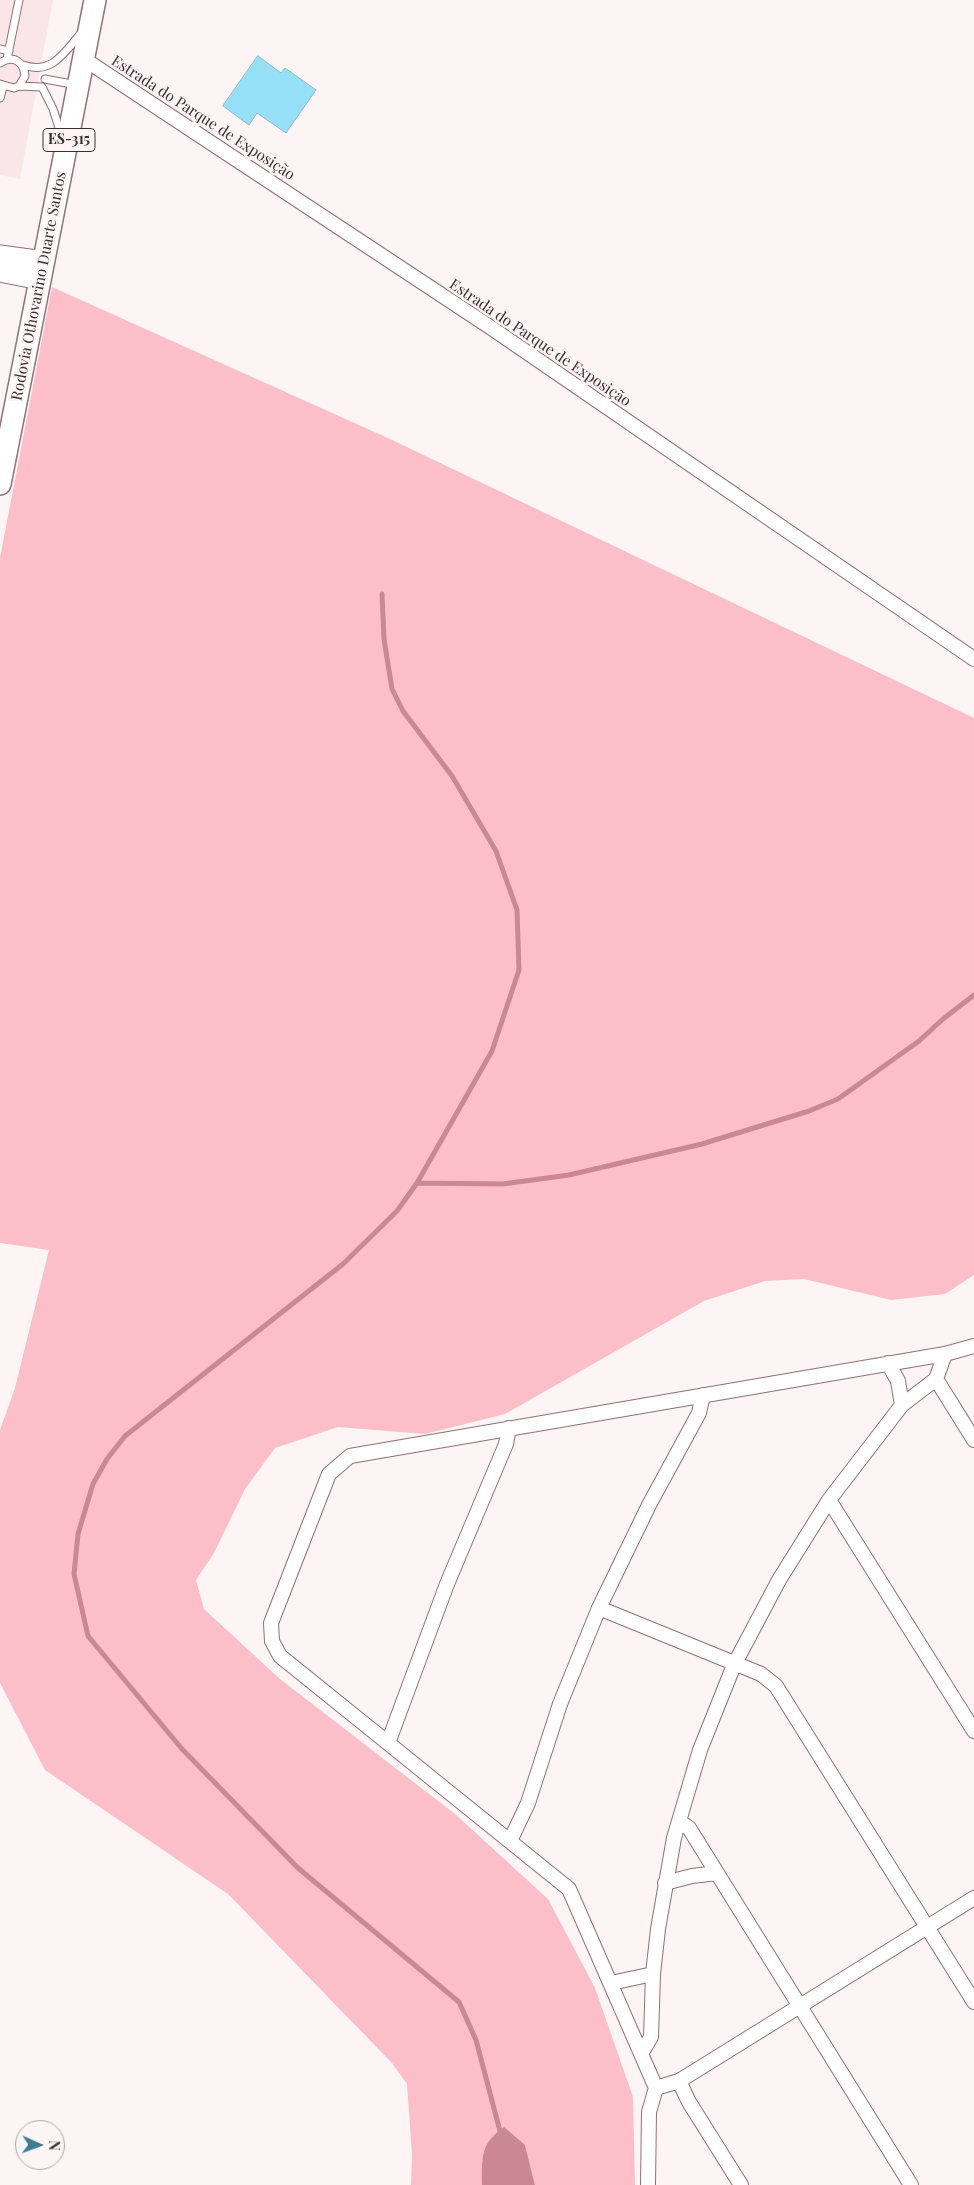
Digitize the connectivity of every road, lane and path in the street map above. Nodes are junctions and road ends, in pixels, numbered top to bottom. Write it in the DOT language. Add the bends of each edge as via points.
graph roads {
  1 [pos="19,0"];
  2 [pos="94,10"];
  3 [pos="0,49"];
  4 [pos="9,51"];
  5 [pos="84,59"];
  6 [pos="3,61"];
  7 [pos="23,65"];
  8 [pos="46,68"];
  9 [pos="45,79"];
  10 [pos="19,86"];
  11 [pos="79,86"];
  12 [pos="42,88"];
  13 [pos="1,91"];
  14 [pos="66,152"];
  15 [pos="0,255"];
  16 [pos="42,270"];
  17 [pos="0,272"];
  18 [pos="0,484"];
  19 [pos="974,659"];
  20 [pos="974,1346"];
  21 [pos="945,1354"];
  22 [pos="888,1363"];
  23 [pos="936,1379"];
  24 [pos="703,1395"];
  25 [pos="902,1405"];
  26 [pos="509,1428"];
  27 [pos="974,1440"];
  28 [pos="829,1500"];
  29 [pos="599,1608"];
  30 [pos="734,1665"];
  31 [pos="974,1731"];
  32 [pos="388,1743"];
  33 [pos="679,1821"];
  34 [pos="510,1841"];
  35 [pos="717,1873"];
  36 [pos="665,1883"];
  37 [pos="974,1898"];
  38 [pos="927,1927"];
  39 [pos="653,1974"];
  40 [pos="611,1983"];
  41 [pos="974,2002"];
  42 [pos="800,2006"];
  43 [pos="642,2054"];
  44 [pos="679,2081"];
  45 [pos="656,2088"];
  46 [pos="648,2185"];
  47 [pos="741,2185"];
  48 [pos="911,2185"];
  1 -- 4 [label="lane"];
  2 -- 5 [label="main road, Rodovia Othovarino Duarte Santos / ES-315"];
  2 -- 8 [label="lane" via="64,53"];
  3 -- 4 [label="lane"];
  4 -- 6 [label="lane"];
  5 -- 11 [label="main road, Rodovia Othovarino Duarte Santos / ES-315"];
  5 -- 19 [label="street, Estrada do Parque de Exposição" via="490,327"];
  6 -- 7 [label="lane" via="13,58"];
  7 -- 8 [label="lane"];
  7 -- 10 [label="lane" via="25,76"];
  8 -- 9 [label="lane"];
  9 -- 11 [label="lane"];
  9 -- 12 [label="lane"];
  10 -- 12 [label="lane"];
  10 -- 13 [label="lane"];
  11 -- 14 [label="main road, Rodovia Othovarino Duarte Santos / ES-315"];
  12 -- 14 [label="lane" via="53,109"];
  14 -- 16 [label="main road, Rodovia Othovarino Duarte Santos / ES-315"];
  15 -- 16 [label="street"];
  16 -- 17 [label="street"];
  16 -- 18 [label="main road, Rodovia Othovarino Duarte Santos / ES-315"];
  20 -- 21 [label="street"];
  21 -- 22 [label="street"];
  21 -- 23 [label="street"];
  22 -- 24 [label="street"];
  22 -- 25 [label="street" via="898,1381"];
  23 -- 25 [label="street"];
  23 -- 27 [label="street"];
  24 -- 26 [label="street"];
  24 -- 29 [label="street" via="699,1413 636,1530"];
  25 -- 28 [label="street"];
  26 -- 32 [label="street" via="506,1444 447,1584"];
  26 -- 32 [label="street" via="359,1453 342,1461 329,1474 271,1623 272,1641 280,1656"];
  28 -- 30 [label="street" via="779,1580"];
  28 -- 31 [label="street"];
  29 -- 30 [label="street"];
  29 -- 34 [label="street" via="560,1704 528,1803"];
  30 -- 33 [label="street" via="700,1750"];
  30 -- 38 [label="street" via="761,1674 776,1686"];
  32 -- 34 [label="street"];
  33 -- 35 [label="street" via="689,1828"];
  33 -- 36 [label="street"];
  34 -- 40 [label="street" via="569,1889"];
  35 -- 36 [label="street"];
  35 -- 42 [label="street"];
  36 -- 39 [label="street"];
  37 -- 38 [label="street"];
  38 -- 41 [label="street"];
  38 -- 42 [label="street"];
  39 -- 40 [label="street"];
  39 -- 43 [label="street" via="651,2038"];
  40 -- 43 [label="street"];
  42 -- 44 [label="street"];
  42 -- 48 [label="street"];
  43 -- 45 [label="street"];
  44 -- 45 [label="street"];
  44 -- 47 [label="street"];
  45 -- 46 [label="street" via="649,2112"];
}
